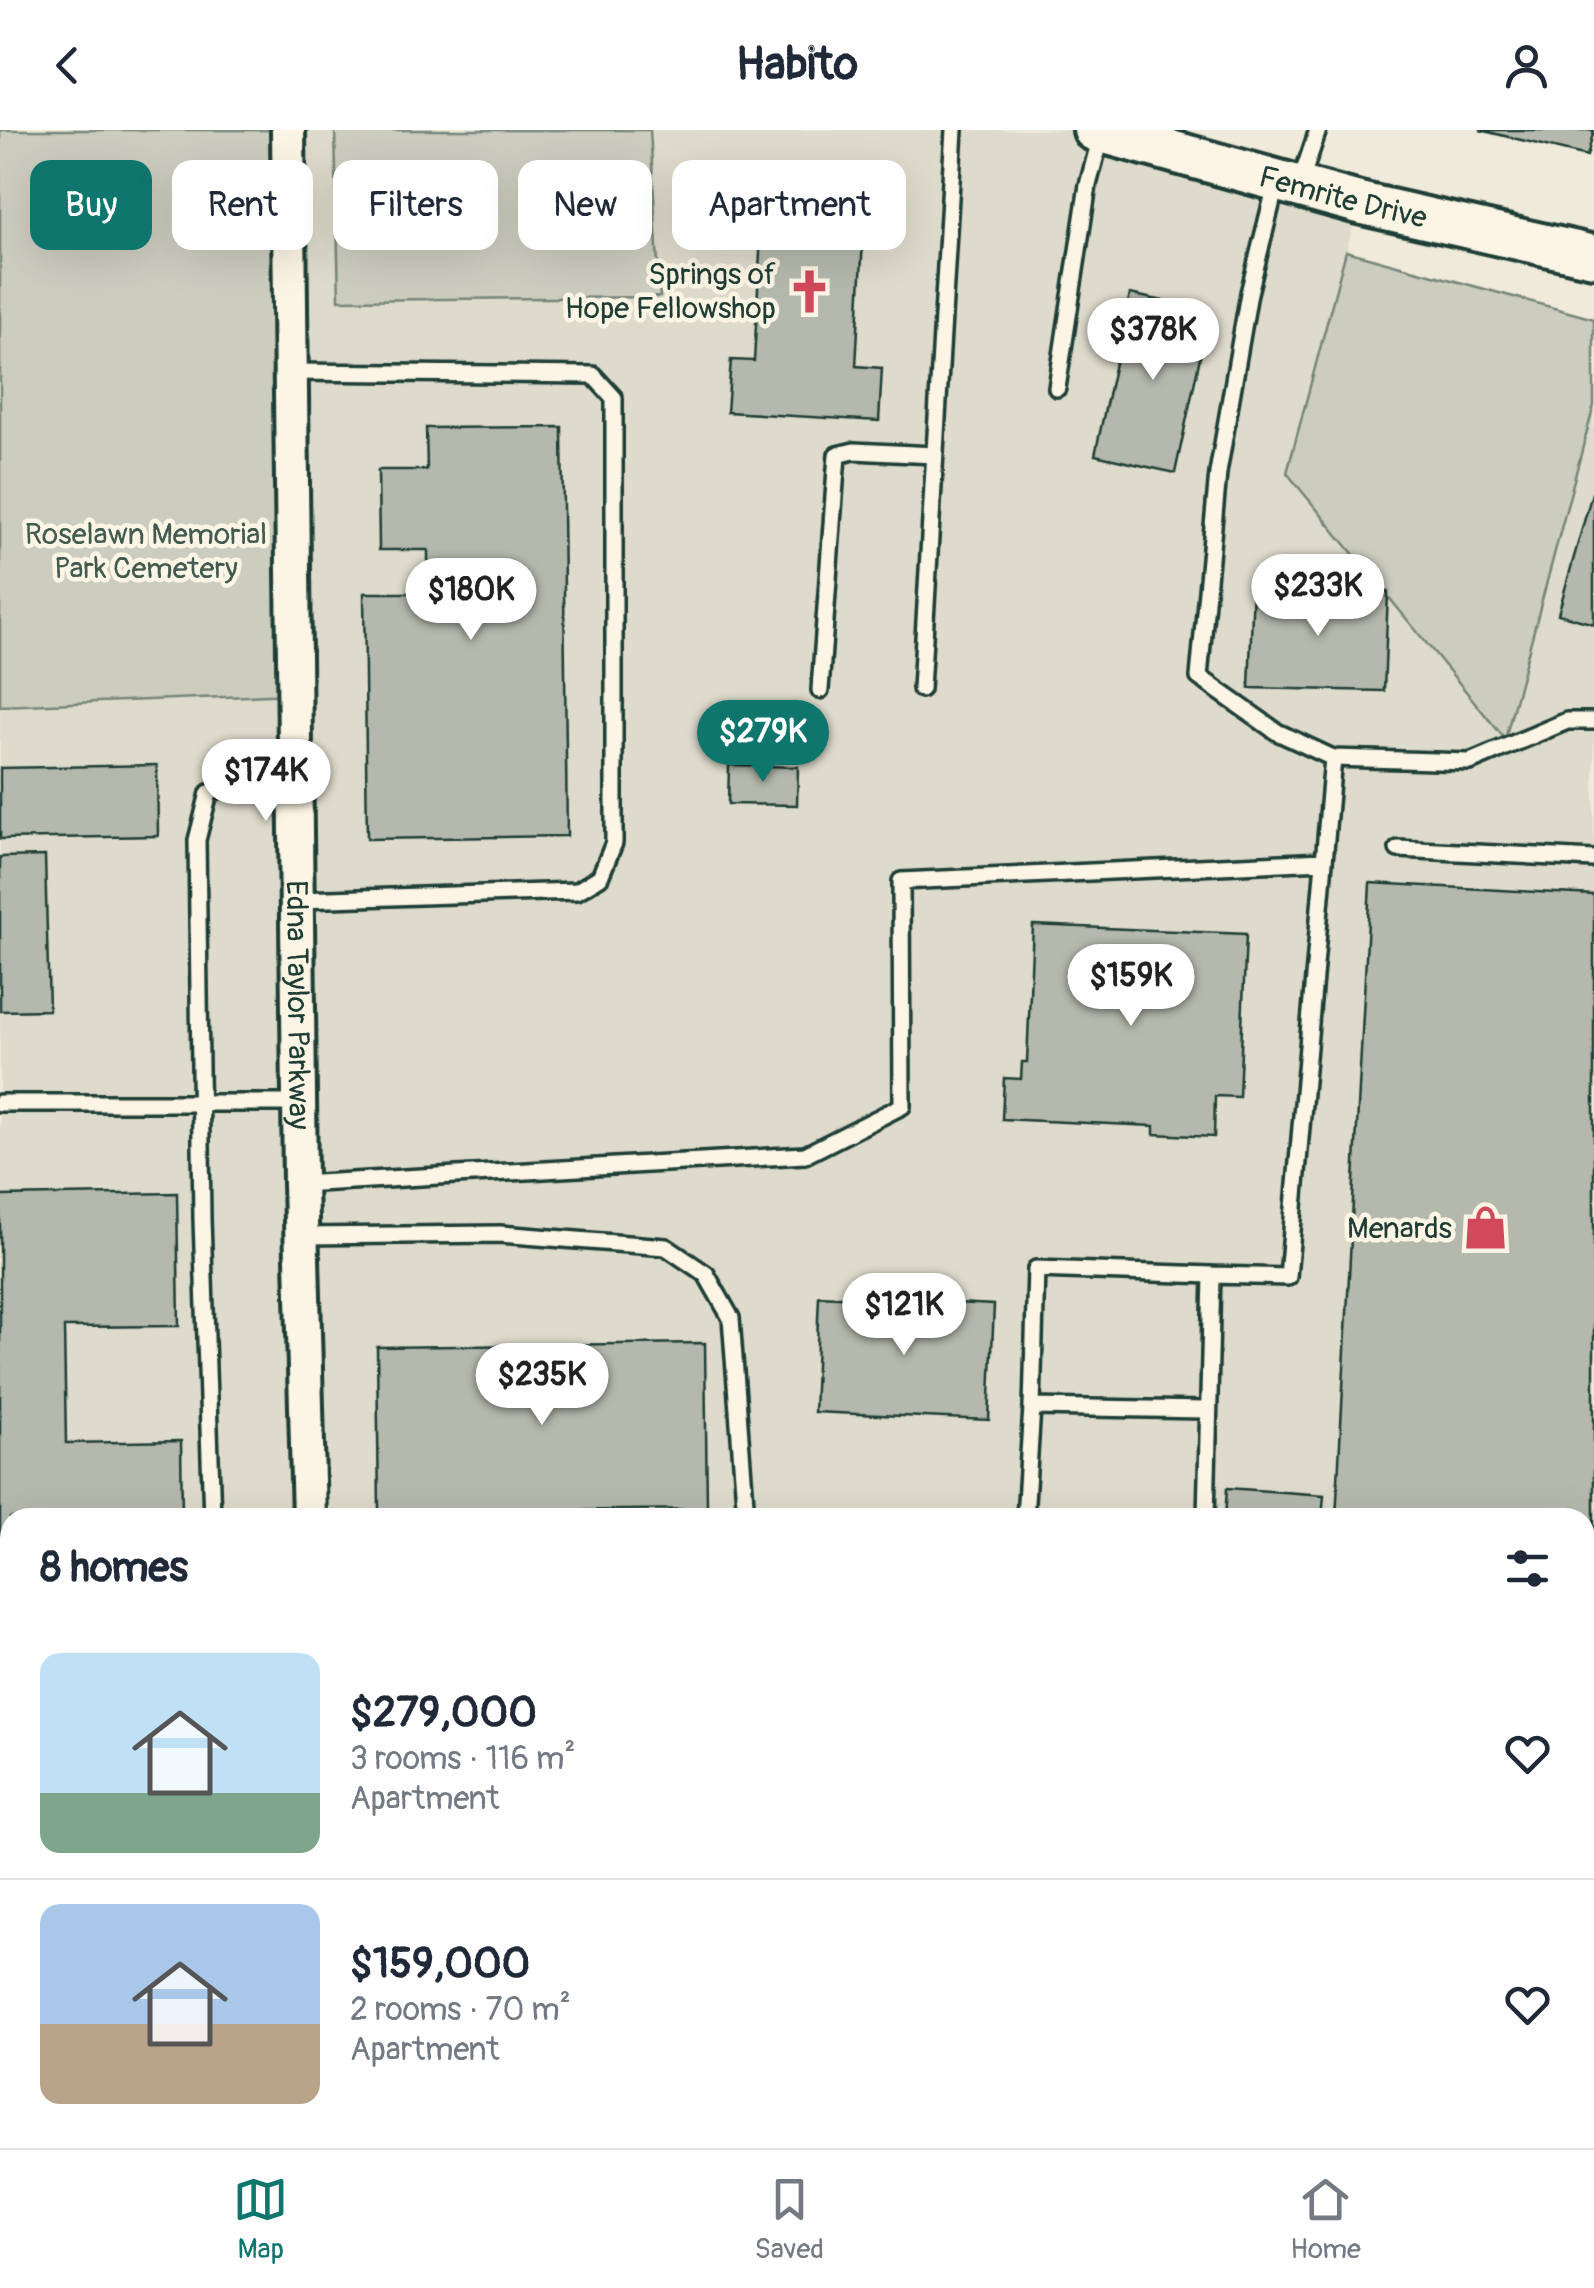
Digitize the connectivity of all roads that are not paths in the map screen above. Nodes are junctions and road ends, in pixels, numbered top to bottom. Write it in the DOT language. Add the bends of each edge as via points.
graph roads {
  1 [pos="288,130"];
  2 [pos="954,130"];
  3 [pos="1098,131"];
  4 [pos="1318,131"];
  5 [pos="1288,184"];
  6 [pos="1594,256"];
  7 [pos="291,372"];
  8 [pos="1057,388"];
  9 [pos="934,455"];
  10 [pos="820,690"];
  11 [pos="920,690"];
  12 [pos="1594,721"];
  13 [pos="1333,758"];
  14 [pos="296,775"];
  15 [pos="1398,849"];
  16 [pos="1594,859"];
  17 [pos="1324,861"];
  18 [pos="299,900"];
  19 [pos="0,1103"];
  20 [pos="200,1103"];
  21 [pos="300,1103"];
  22 [pos="300,1184"];
  23 [pos="302,1236"];
  24 [pos="1212,1275"];
  25 [pos="1032,1407"];
  26 [pos="1205,1410"];
  27 [pos="212,1508"];
  28 [pos="309,1508"];
  29 [pos="744,1508"];
  30 [pos="1026,1508"];
  31 [pos="1206,1508"];
  1 -- 7 [label="street, Edna Taylor Parkway"];
  2 -- 9 [label="lane"];
  3 -- 5 [label="street, Femrite Drive"];
  3 -- 8 [label="lane"];
  4 -- 5 [label="lane"];
  5 -- 6 [label="street, Femrite Drive"];
  5 -- 13 [label="lane" via="1249,293 1218,473 1199,677 1277,732"];
  7 -- 14 [label="street, Edna Taylor Parkway"];
  7 -- 18 [label="lane" via="593,375 614,398 614,843 600,877 577,891"];
  9 -- 10 [label="lane" via="838,455"];
  9 -- 11 [label="lane"];
  12 -- 13 [label="lane" via="1567,721 1470,762"];
  13 -- 17 [label="lane"];
  14 -- 18 [label="street, Edna Taylor Parkway"];
  14 -- 20 [label="lane" via="255,777 209,793 197,840"];
  15 -- 16 [label="lane"];
  17 -- 22 [label="lane" via="901,880 902,1106 804,1155"];
  17 -- 24 [label="lane" via="1288,1276"];
  18 -- 21 [label="street, Edna Taylor Parkway"];
  19 -- 20 [label="lane"];
  20 -- 21 [label="lane"];
  20 -- 27 [label="lane"];
  21 -- 22 [label="street, Edna Taylor Parkway"];
  22 -- 23 [label="street, Edna Taylor Parkway"];
  23 -- 28 [label="street, Edna Taylor Parkway"];
  23 -- 29 [label="lane" via="500,1234 666,1247 706,1274 731,1318"];
  24 -- 25 [label="lane" via="1036,1270"];
  24 -- 26 [label="lane"];
  25 -- 26 [label="lane"];
  25 -- 30 [label="lane"];
  26 -- 31 [label="lane"];
}
